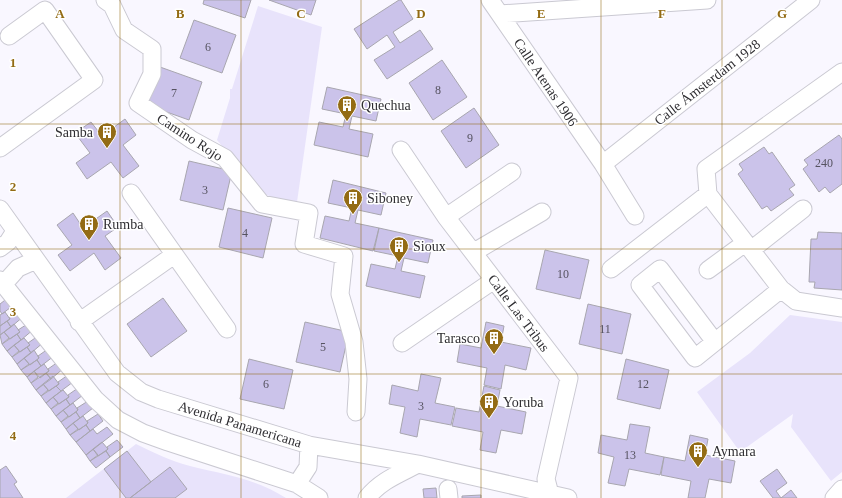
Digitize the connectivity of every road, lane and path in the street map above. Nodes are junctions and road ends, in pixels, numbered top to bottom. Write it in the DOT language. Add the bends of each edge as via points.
graph roads {
  1 [pos="105,0"];
  2 [pos="490,0"];
  3 [pos="707,0"];
  4 [pos="812,0"];
  5 [pos="678,1"];
  6 [pos="500,14"];
  7 [pos="10,36"];
  8 [pos="842,72"];
  9 [pos="0,148"];
  10 [pos="400,150"];
  11 [pos="603,164"];
  12 [pos="512,172"];
  13 [pos="131,193"];
  14 [pos="708,194"];
  15 [pos="0,209"];
  16 [pos="803,209"];
  17 [pos="542,212"];
  18 [pos="635,216"];
  19 [pos="446,217"];
  20 [pos="15,231"];
  21 [pos="748,246"];
  22 [pos="0,248"];
  23 [pos="474,252"];
  24 [pos="174,255"];
  25 [pos="36,260"];
  26 [pos="611,269"];
  27 [pos="708,270"];
  28 [pos="494,280"];
  29 [pos="2,282"];
  30 [pos="781,289"];
  31 [pos="842,308"];
  32 [pos="80,322"];
  33 [pos="226,329"];
  34 [pos="715,342"];
  35 [pos="402,343"];
  36 [pos="356,412"];
  37 [pos="309,445"];
  38 [pos="418,464"];
  39 [pos="297,484"];
  40 [pos="842,489"];
  41 [pos="550,496"];
  42 [pos="319,498"];
  43 [pos="367,498"];
  44 [pos="568,498"];
  45 [pos="834,498"];
  1 -- 36 [label="street, Camino Rojo" via="112,5 124,30 152,49 152,74 138,103 192,140 225,158 262,204 309,213 304,244 344,256 340,294 354,342 358,378"];
  2 -- 6 [label="street, Calle Atenas 1906"];
  3 -- 5 [label="street"];
  4 -- 11 [label="street, Calle Ámsterdam 1928"];
  5 -- 6 [label="street"];
  6 -- 11 [label="street, Calle Atenas 1906"];
  7 -- 9 [label="street" via="45,10 94,80"];
  8 -- 14 [label="street" via="706,170"];
  10 -- 19 [label="street, Calle Las Tribus"];
  11 -- 18 [label="street, Calle Atenas 1906"];
  12 -- 19 [label="street"];
  13 -- 24 [label="street"];
  14 -- 21 [label="street"];
  14 -- 26 [label="street"];
  15 -- 20 [label="street, Avenida Panamericana"];
  16 -- 21 [label="street"];
  17 -- 23 [label="street"];
  19 -- 23 [label="street, Calle Las Tribus"];
  20 -- 22 [label="street" via="8,242"];
  20 -- 25 [label="street, Avenida Panamericana"];
  21 -- 27 [label="street"];
  21 -- 30 [label="street"];
  23 -- 28 [label="street, Calle Las Tribus"];
  24 -- 32 [label="street"];
  24 -- 33 [label="street"];
  25 -- 29 [label="street" via="18,268"];
  25 -- 32 [label="street, Avenida Panamericana"];
  28 -- 35 [label="street"];
  28 -- 41 [label="street, Calle Las Tribus" via="569,378 546,479"];
  29 -- 39 [label="street" via="95,399 118,420 168,442"];
  30 -- 31 [label="street" via="796,301"];
  30 -- 34 [label="street"];
  32 -- 37 [label="street, Avenida Panamericana" via="118,374 141,392 178,406"];
  34 -- 34 [label="street" via="695,358 640,285 660,269"];
  37 -- 38 [label="street, Avenida Panamericana"];
  37 -- 39 [label="street" via="308,467"];
  38 -- 41 [label="street, Avenida Panamericana"];
  38 -- 43 [label="street" via="386,480"];
  39 -- 42 [label="street"];
  40 -- 45 [label="street"];
  41 -- 44 [label="street, Avenida Panamericana"];
}
